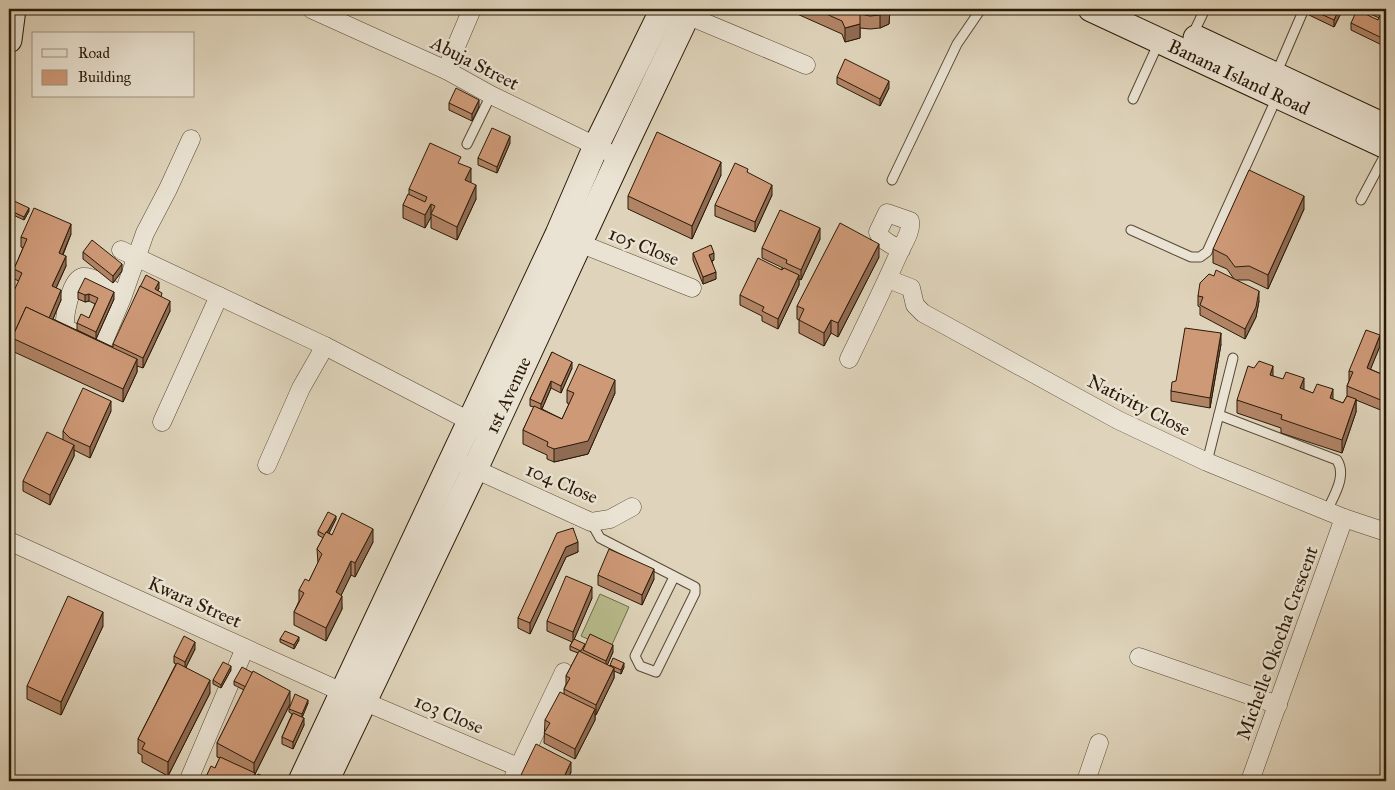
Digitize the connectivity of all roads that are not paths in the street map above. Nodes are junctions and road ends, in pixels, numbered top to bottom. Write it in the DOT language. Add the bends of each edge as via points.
graph roads {
  1 [pos="13,9"];
  2 [pos="312,9"];
  3 [pos="472,9"];
  4 [pos="663,9"];
  5 [pos="982,9"];
  6 [pos="1091,9"];
  7 [pos="1134,9"];
  8 [pos="1205,9"];
  9 [pos="1304,9"];
  10 [pos="683,11"];
  11 [pos="1192,36"];
  12 [pos="9,40"];
  13 [pos="1160,40"];
  14 [pos="806,65"];
  15 [pos="446,70"];
  16 [pos="1277,84"];
  17 [pos="491,95"];
  18 [pos="1133,99"];
  19 [pos="1386,127"];
  20 [pos="191,139"];
  21 [pos="467,144"];
  22 [pos="596,146"];
  23 [pos="1386,146"];
  24 [pos="1386,153"];
  25 [pos="619,158"];
  26 [pos="892,180"];
  27 [pos="1361,200"];
  28 [pos="1131,230"];
  29 [pos="569,238"];
  30 [pos="901,250"];
  31 [pos="128,253"];
  32 [pos="888,279"];
  33 [pos="692,288"];
  34 [pos="219,296"];
  35 [pos="122,298"];
  36 [pos="326,346"];
  37 [pos="1233,358"];
  38 [pos="849,359"];
  39 [pos="1219,415"];
  40 [pos="162,422"];
  41 [pos="480,427"];
  42 [pos="1207,462"];
  43 [pos="464,464"];
  44 [pos="266,465"];
  45 [pos="632,507"];
  46 [pos="1327,511"];
  47 [pos="1344,518"];
  48 [pos="591,522"];
  49 [pos="1386,532"];
  50 [pos="9,541"];
  51 [pos="674,577"];
  52 [pos="245,648"];
  53 [pos="1139,657"];
  54 [pos="564,672"];
  55 [pos="353,696"];
  56 [pos="1278,704"];
  57 [pos="1099,743"];
  58 [pos="515,774"];
  59 [pos="190,777"];
  60 [pos="301,781"];
  61 [pos="326,781"];
  62 [pos="1086,781"];
  63 [pos="1250,781"];
  1 -- 12 [label="street"];
  2 -- 15 [label="street, Abuja Street"];
  3 -- 15 [label="street"];
  4 -- 22 [label="street, 1st Avenue"];
  5 -- 26 [label="lane" via="957,44"];
  6 -- 13 [label="street, Banana Island Road"];
  7 -- 11 [label="street, Banana Island Road"];
  8 -- 11 [label="lane"];
  9 -- 16 [label="lane"];
  10 -- 14 [label="street"];
  10 -- 25 [label="street, 1st Avenue"];
  11 -- 16 [label="street, Banana Island Road"];
  13 -- 16 [label="street, Banana Island Road"];
  13 -- 18 [label="lane"];
  15 -- 17 [label="street, Abuja Street"];
  16 -- 19 [label="street, Banana Island Road"];
  16 -- 23 [label="street, Banana Island Road"];
  16 -- 28 [label="lane" via="1207,252 1200,257 1191,257"];
  17 -- 21 [label="lane"];
  17 -- 22 [label="street, Abuja Street"];
  20 -- 31 [label="street" via="145,233"];
  22 -- 25 [label="street, Abuja Street"];
  22 -- 29 [label="street, 1st Avenue"];
  24 -- 27 [label="lane"];
  25 -- 29 [label="street, 1st Avenue"];
  29 -- 33 [label="street, 105 Close"];
  29 -- 41 [label="street, 1st Avenue"];
  30 -- 32 [label="street"];
  31 -- 34 [label="street"];
  31 -- 35 [label="street"];
  32 -- 38 [label="street"];
  32 -- 42 [label="street, Nativity Close" via="911,288 915,305 923,313 1118,420"];
  34 -- 36 [label="street"];
  34 -- 40 [label="street"];
  36 -- 41 [label="street"];
  36 -- 44 [label="street" via="301,388"];
  37 -- 39 [label="lane"];
  39 -- 42 [label="lane"];
  39 -- 46 [label="lane" via="1338,460 1342,475"];
  41 -- 43 [label="street, 1st Avenue"];
  42 -- 46 [label="street, Nativity Close"];
  43 -- 48 [label="street, 104 Close"];
  43 -- 55 [label="street, 1st Avenue"];
  45 -- 48 [label="street, 104 Close" via="610,519"];
  46 -- 47 [label="street, Nativity Close"];
  47 -- 49 [label="street, Nativity Close"];
  47 -- 56 [label="street, Michelle Okocha Crescent"];
  48 -- 51 [label="lane" via="600,538"];
  50 -- 52 [label="street, Kwara Street"];
  51 -- 51 [label="lane" via="635,656 640,666 656,672 695,593 695,587"];
  52 -- 55 [label="street, Kwara Street"];
  52 -- 59 [label="street"];
  53 -- 56 [label="street"];
  54 -- 58 [label="street"];
  55 -- 58 [label="street, 103 Close"];
  55 -- 60 [label="street, 1st Avenue"];
  55 -- 61 [label="street, 1st Avenue"];
  56 -- 63 [label="street, Michelle Okocha Crescent"];
  57 -- 62 [label="street"];
}
